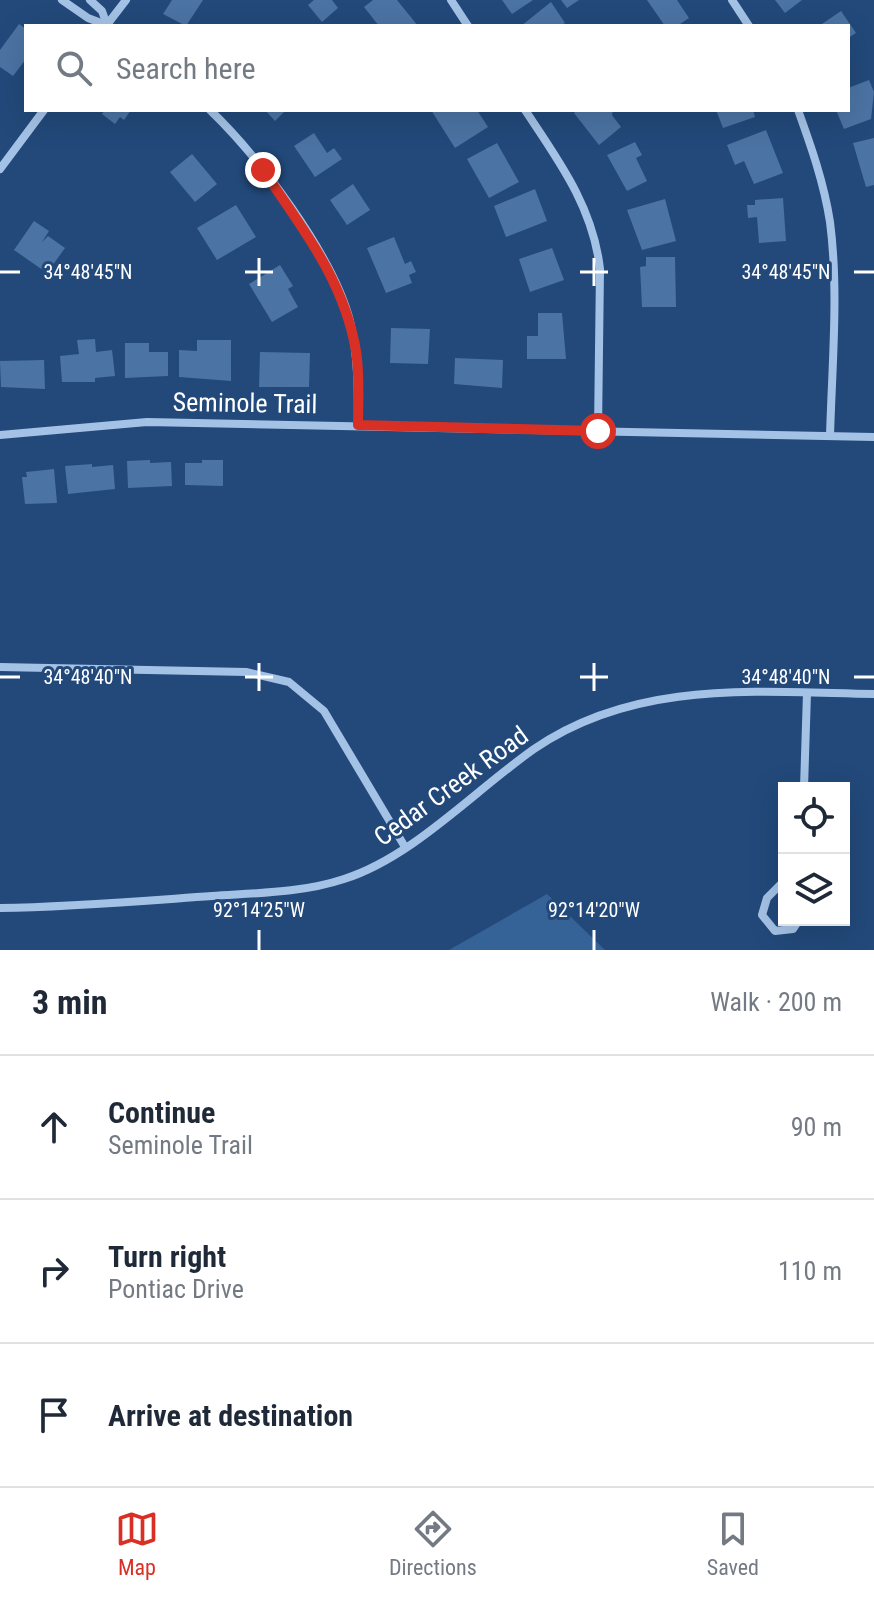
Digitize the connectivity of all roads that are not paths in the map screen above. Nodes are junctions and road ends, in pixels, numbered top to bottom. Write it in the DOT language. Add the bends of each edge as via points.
graph roads {
  1 [pos="62,0"];
  2 [pos="90,0"];
  3 [pos="126,0"];
  4 [pos="451,0"];
  5 [pos="732,0"];
  6 [pos="103,24"];
  7 [pos="107,24"];
  8 [pos="109,24"];
  9 [pos="467,24"];
  10 [pos="748,24"];
  11 [pos="43,112"];
  12 [pos="212,112"];
  13 [pos="526,112"];
  14 [pos="799,112"];
  15 [pos="0,169"];
  16 [pos="358,425"];
  17 [pos="598,431"];
  18 [pos="0,435"];
  19 [pos="830,436"];
  20 [pos="874,437"];
  21 [pos="0,667"];
  22 [pos="807,693"];
  23 [pos="874,694"];
  24 [pos="804,782"];
  25 [pos="405,847"];
  26 [pos="778,887"];
  27 [pos="0,908"];
  28 [pos="795,926"];
  1 -- 6 [label="street"];
  2 -- 7 [label="street"];
  3 -- 8 [label="street"];
  4 -- 9 [label="street"];
  5 -- 10 [label="street"];
  11 -- 15 [label="street"];
  12 -- 16 [label="street" via="263,170 339,290 357,354"];
  13 -- 17 [label="street" via="575,186 598,246"];
  14 -- 19 [label="street" via="830,222"];
  16 -- 17 [label="street, Seminole Trail"];
  16 -- 18 [label="street, Seminole Trail" via="147,422"];
  17 -- 19 [label="street, Seminole Trail"];
  19 -- 20 [label="street, Seminole Trail"];
  21 -- 25 [label="street" via="246,672 289,682 324,711"];
  22 -- 23 [label="street, Cedar Creek Road"];
  22 -- 24 [label="street"];
  22 -- 25 [label="street, Cedar Creek Road" via="667,696 587,720 535,748"];
  25 -- 27 [label="street, Cedar Creek Road" via="379,864 315,887"];
  26 -- 28 [label="street" via="767,898 762,915 775,931"];
}
